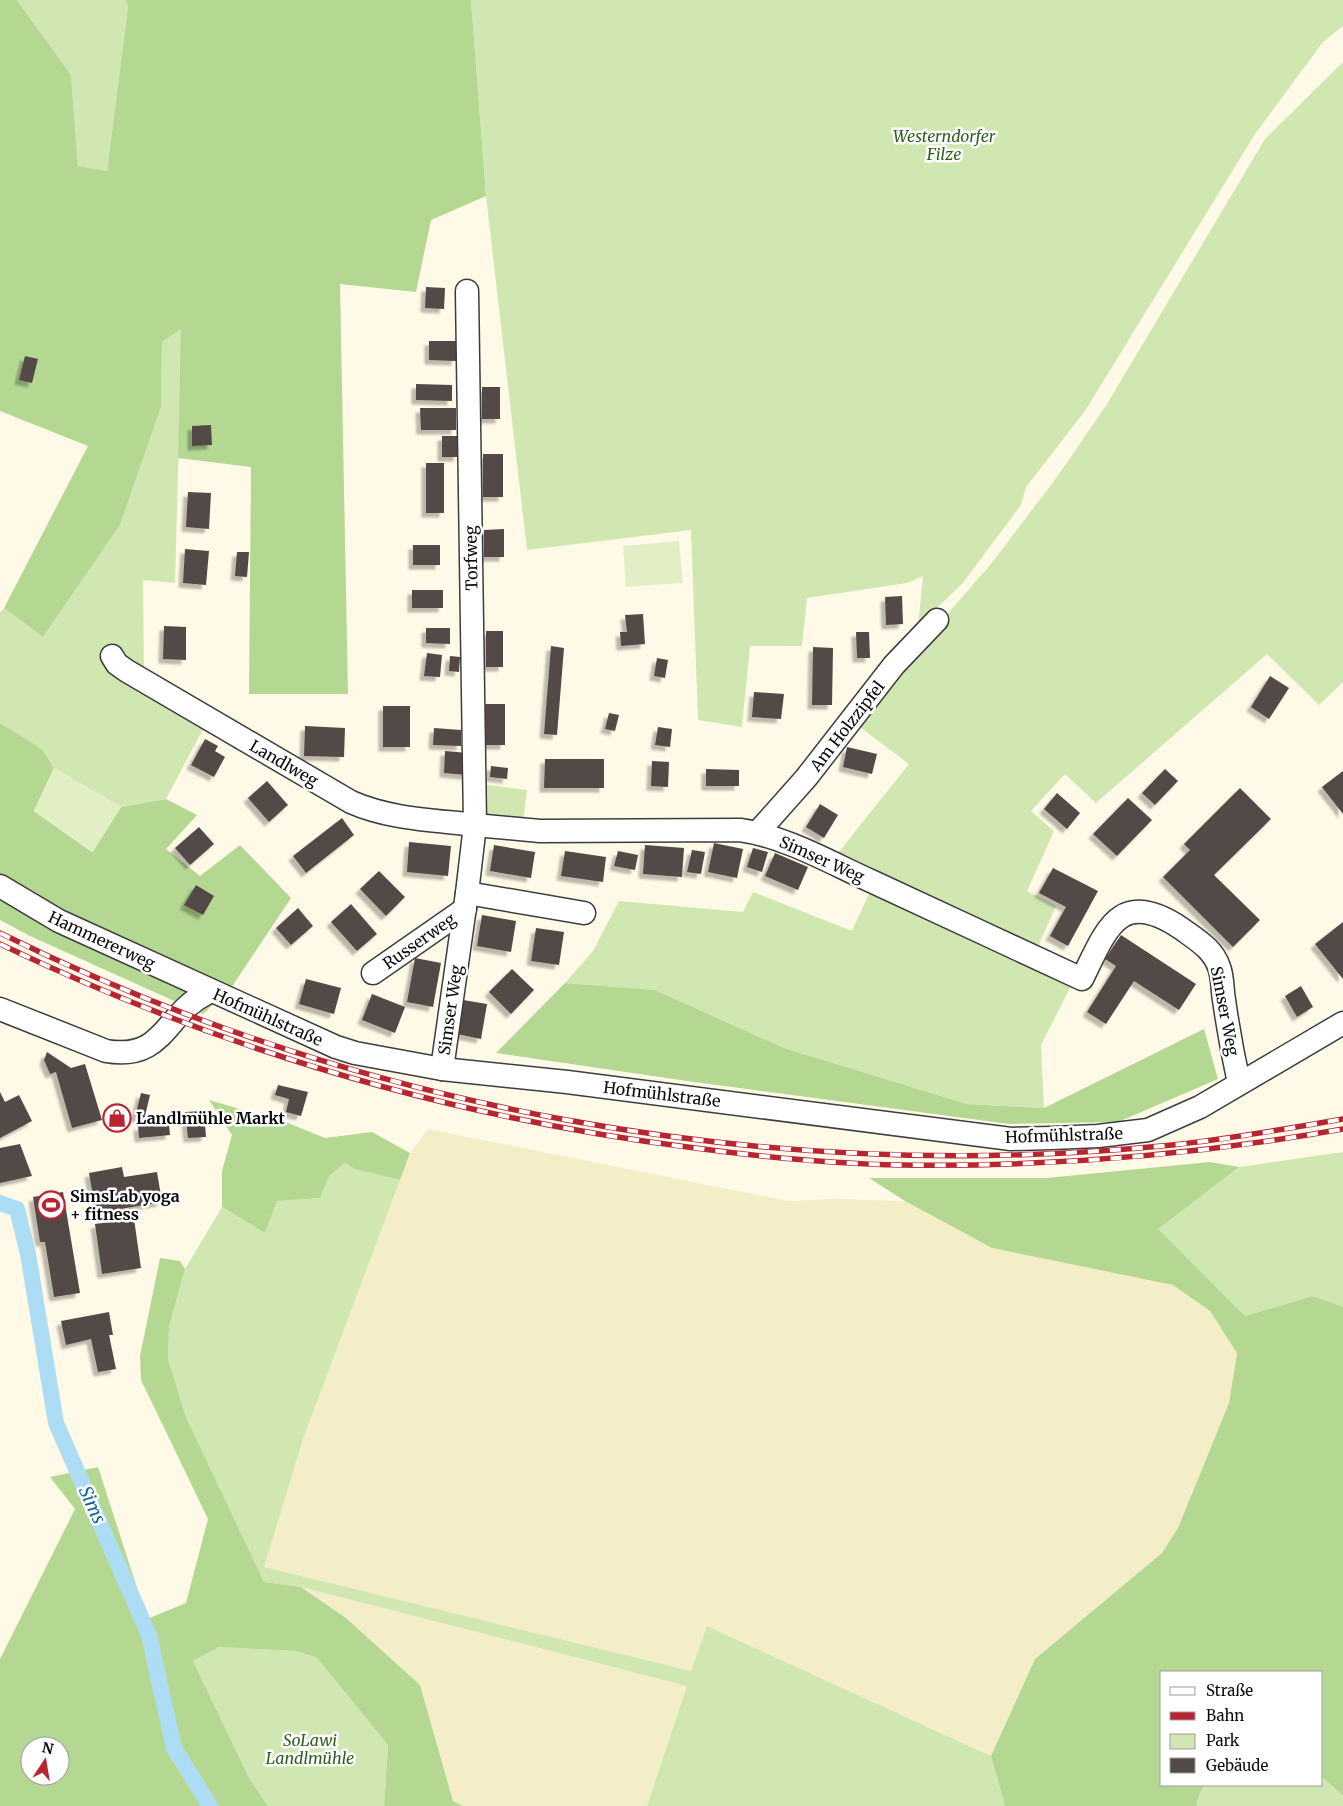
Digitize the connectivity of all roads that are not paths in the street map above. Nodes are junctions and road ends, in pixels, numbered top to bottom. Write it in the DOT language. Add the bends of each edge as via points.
graph roads {
  1 [pos="467,291"];
  2 [pos="937,620"];
  3 [pos="112,656"];
  4 [pos="475,825"];
  5 [pos="758,832"];
  6 [pos="0,886"];
  7 [pos="466,901"];
  8 [pos="584,913"];
  9 [pos="373,973"];
  10 [pos="207,989"];
  11 [pos="0,1008"];
  12 [pos="1343,1023"];
  13 [pos="442,1068"];
  14 [pos="1239,1083"];
  1 -- 4 [label="street, Torfweg"];
  2 -- 5 [label="street, Am Holzzipfel" via="894,665 806,778"];
  3 -- 4 [label="street, Landlweg" via="127,672 368,810"];
  4 -- 5 [label="street, Simser Weg" via="540,831"];
  4 -- 7 [label="street, Simser Weg"];
  5 -- 14 [label="street, Simser Weg" via="1082,979 1103,936 1115,921 1142,911 1163,917 1207,947 1219,966"];
  6 -- 10 [label="street, Hammererweg" via="59,921"];
  7 -- 8 [label="street"];
  7 -- 9 [label="street, Russerweg"];
  7 -- 13 [label="street, Simser Weg"];
  10 -- 11 [label="street, Hofmühlstraße" via="206,994 193,1002 153,1043 122,1054 106,1051"];
  10 -- 13 [label="street, Hofmühlstraße" via="336,1047"];
  12 -- 14 [label="street, Hofmühlstraße"];
  13 -- 14 [label="street, Hofmühlstraße" via="1011,1138 1098,1136 1148,1130 1200,1107"];
}
